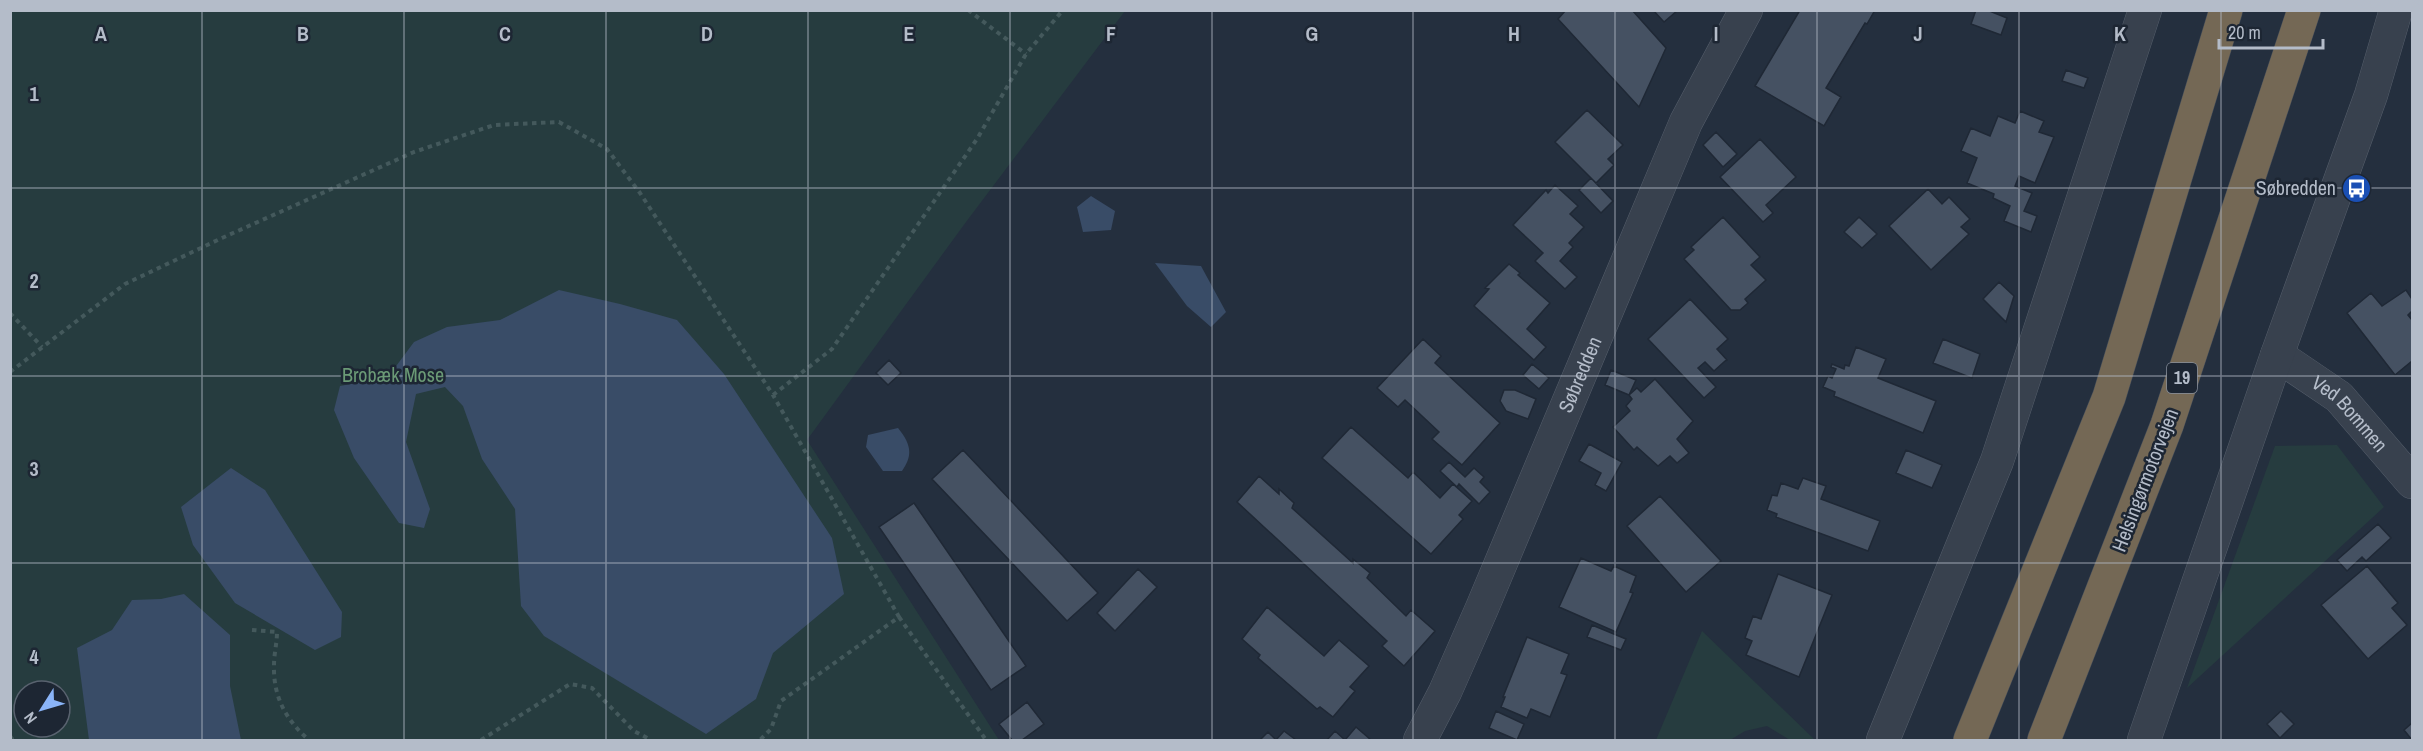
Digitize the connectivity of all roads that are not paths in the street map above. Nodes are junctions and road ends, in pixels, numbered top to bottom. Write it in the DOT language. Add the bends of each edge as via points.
graph roads {
  1 [pos="1746,10"];
  2 [pos="2145,10"];
  3 [pos="2226,10"];
  4 [pos="2304,10"];
  5 [pos="2396,10"];
  6 [pos="2277,355"];
  7 [pos="2412,482"];
  8 [pos="1420,741"];
  9 [pos="1883,741"];
  10 [pos="1970,741"];
  11 [pos="2044,741"];
  12 [pos="2144,741"];
  1 -- 8 [label="street, Søbredden" via="1686,122 1482,608"];
  2 -- 9 [label="street" via="1997,461"];
  3 -- 10 [label="highway" via="2109,397"];
  4 -- 11 [label="highway, Helsingørmotorvejen / 19" via="2167,425"];
  5 -- 6 [label="street" via="2371,95"];
  6 -- 7 [label="street, Ved Bommen" via="2339,398"];
  6 -- 12 [label="street"];
}
